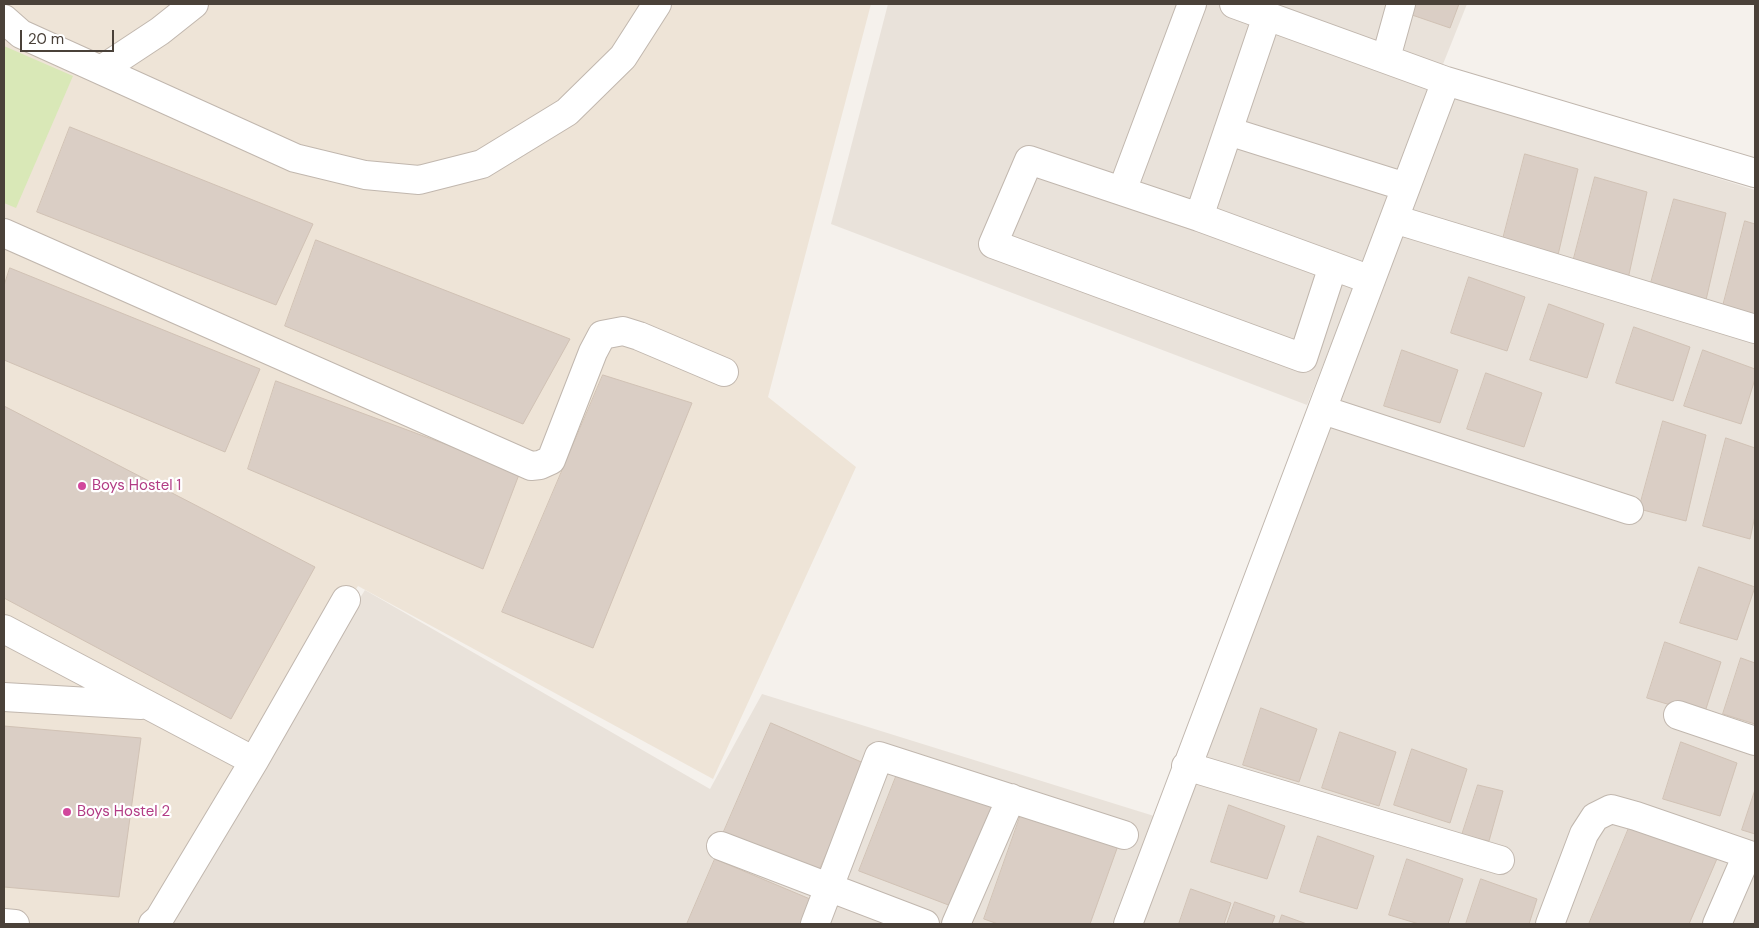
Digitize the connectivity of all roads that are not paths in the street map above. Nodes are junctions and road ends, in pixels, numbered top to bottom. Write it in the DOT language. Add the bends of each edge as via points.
graph roads {
  1 [pos="194,4"];
  2 [pos="657,4"];
  3 [pos="1192,4"];
  4 [pos="1234,4"];
  5 [pos="1402,4"];
  6 [pos="1268,16"];
  7 [pos="4,19"];
  8 [pos="1386,58"];
  9 [pos="101,70"];
  10 [pos="1446,81"];
  11 [pos="1228,131"];
  12 [pos="1755,173"];
  13 [pos="1406,187"];
  14 [pos="1122,190"];
  15 [pos="1199,217"];
  16 [pos="1394,219"];
  17 [pos="4,232"];
  18 [pos="1333,266"];
  19 [pos="1371,280"];
  20 [pos="1755,329"];
  21 [pos="724,372"];
  22 [pos="1323,410"];
  23 [pos="1629,510"];
  24 [pos="346,600"];
  25 [pos="4,629"];
  26 [pos="4,697"];
  27 [pos="153,706"];
  28 [pos="1678,715"];
  29 [pos="1755,741"];
  30 [pos="254,761"];
  31 [pos="1186,766"];
  32 [pos="1011,798"];
  33 [pos="1124,834"];
  34 [pos="721,846"];
  35 [pos="1751,856"];
  36 [pos="1500,860"];
  37 [pos="829,888"];
  38 [pos="4,923"];
  39 [pos="1134,923"];
  40 [pos="15,924"];
  41 [pos="153,924"];
  42 [pos="815,924"];
  43 [pos="925,924"];
  44 [pos="956,924"];
  45 [pos="1550,924"];
  46 [pos="1717,924"];
  1 -- 9 [label="street"];
  2 -- 9 [label="street" via="623,57 568,112 482,164 420,180 364,175 295,158"];
  3 -- 14 [label="street"];
  4 -- 6 [label="street"];
  5 -- 8 [label="street"];
  6 -- 8 [label="street"];
  6 -- 11 [label="street"];
  7 -- 9 [label="street" via="21,34"];
  8 -- 10 [label="street"];
  10 -- 12 [label="street"];
  10 -- 13 [label="street"];
  11 -- 13 [label="street"];
  11 -- 15 [label="street"];
  13 -- 16 [label="street"];
  14 -- 15 [label="street"];
  14 -- 18 [label="street" via="1029,160 993,244 1303,358"];
  15 -- 18 [label="street"];
  16 -- 19 [label="street"];
  16 -- 20 [label="street"];
  17 -- 21 [label="street" via="531,466 551,460 602,335 624,331"];
  18 -- 19 [label="street"];
  19 -- 22 [label="street"];
  22 -- 23 [label="street"];
  22 -- 31 [label="street"];
  24 -- 30 [label="street"];
  25 -- 27 [label="street"];
  26 -- 27 [label="street"];
  27 -- 30 [label="street"];
  28 -- 29 [label="street"];
  30 -- 41 [label="street"];
  31 -- 36 [label="street"];
  31 -- 39 [label="street"];
  32 -- 33 [label="street"];
  32 -- 37 [label="street" via="879,756"];
  32 -- 44 [label="street"];
  34 -- 37 [label="street"];
  35 -- 45 [label="street" via="1611,809 1595,817 1584,834"];
  35 -- 46 [label="street"];
  37 -- 42 [label="street"];
  37 -- 43 [label="street"];
  38 -- 40 [label="street"];
}
